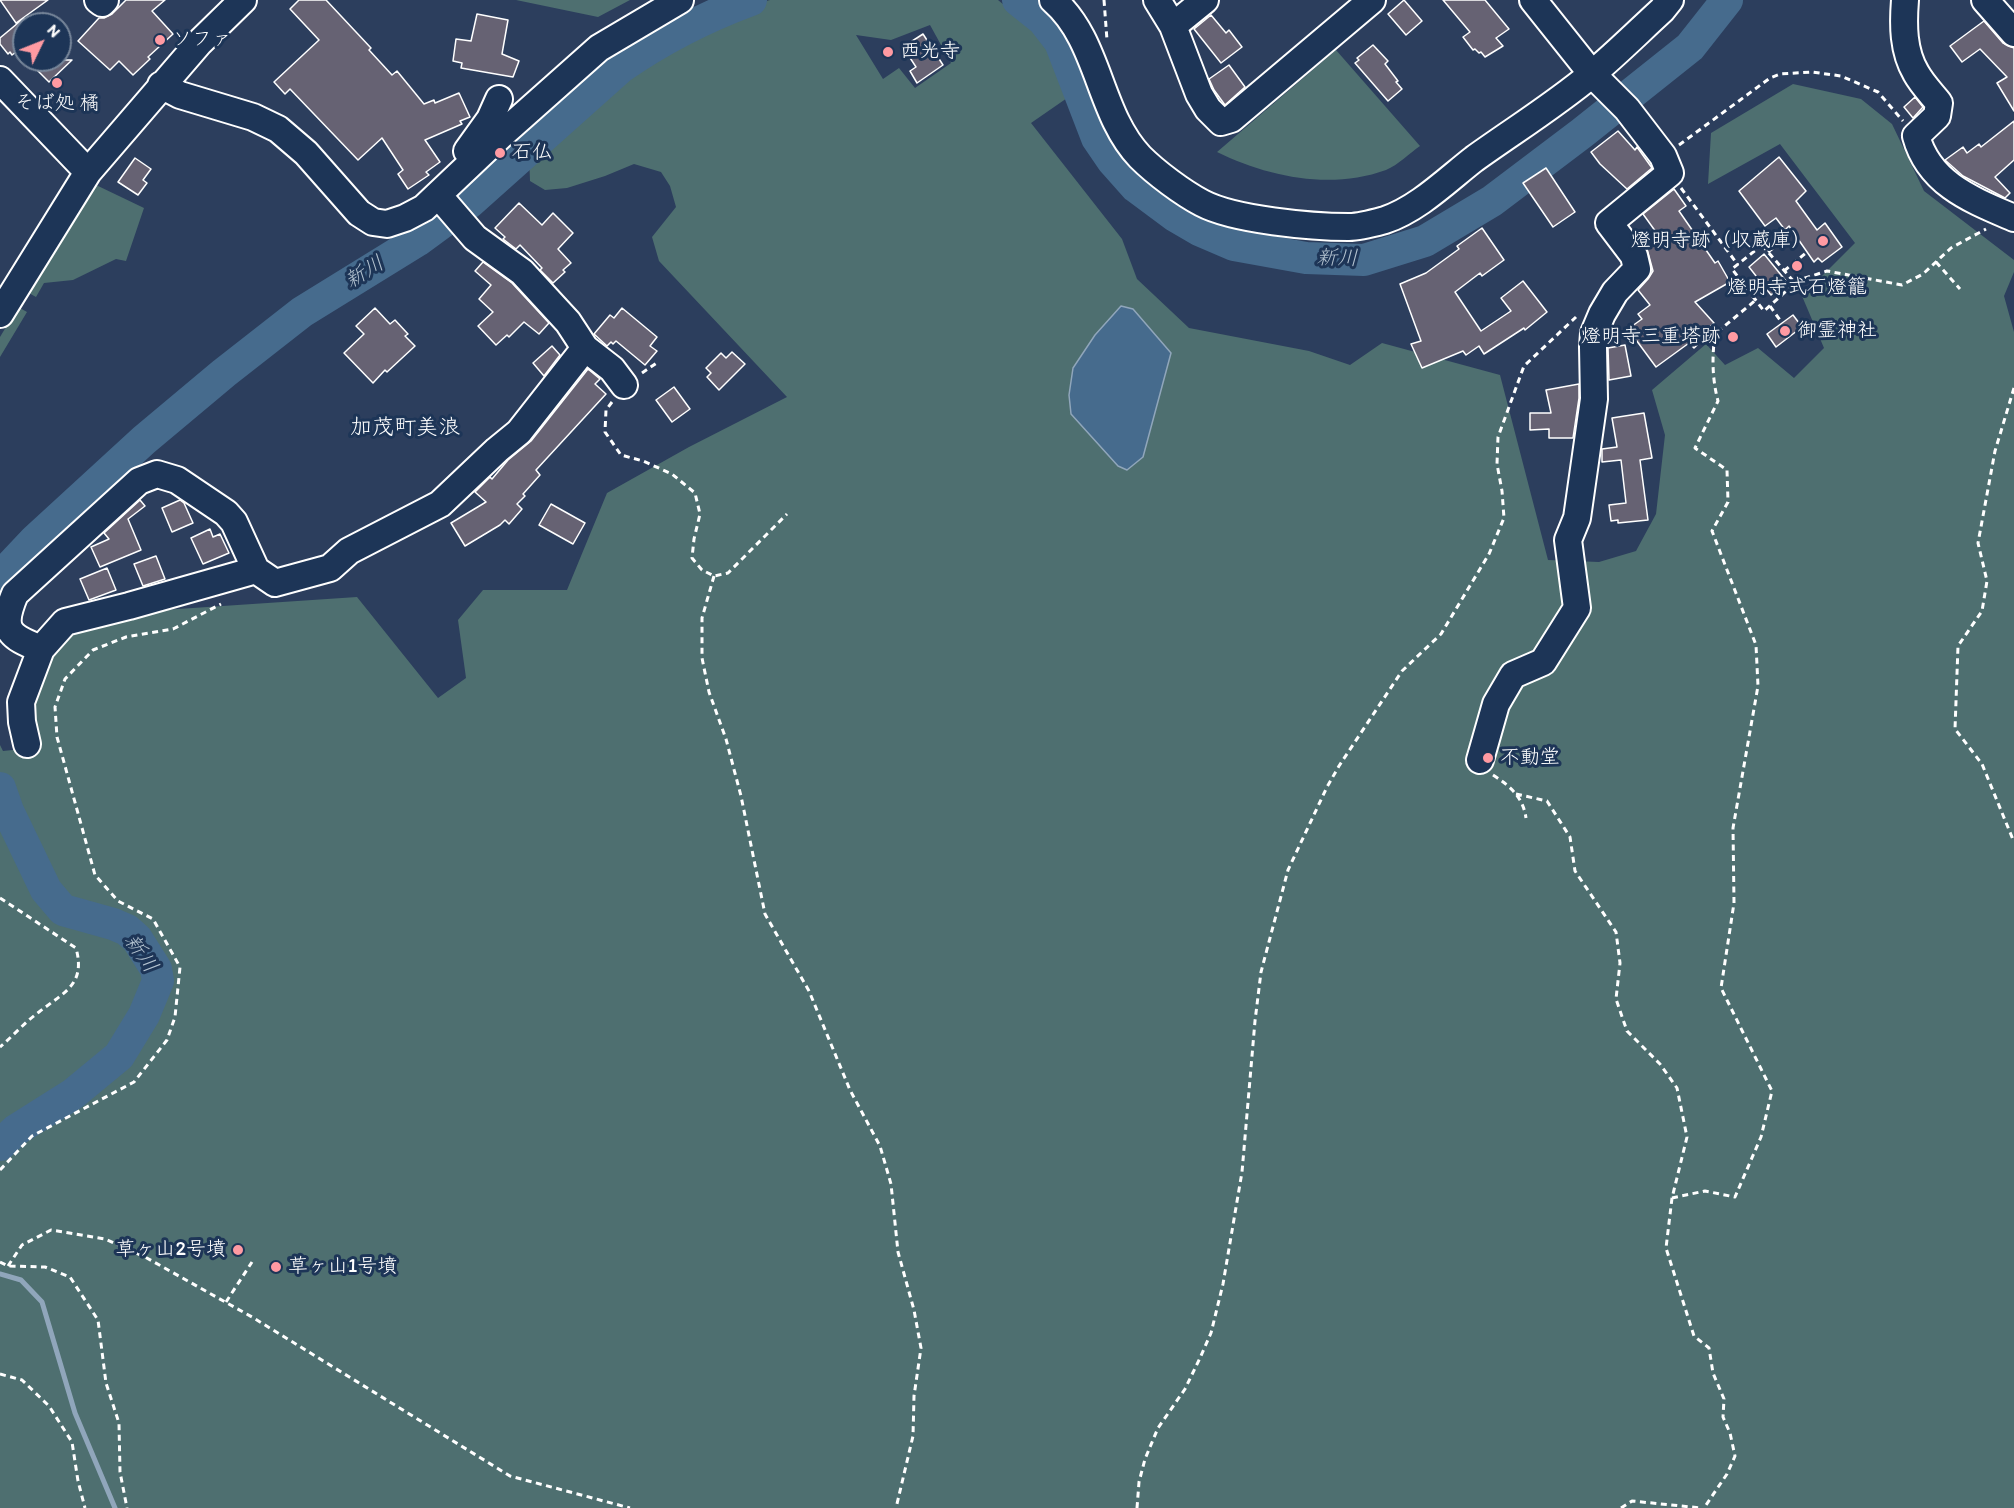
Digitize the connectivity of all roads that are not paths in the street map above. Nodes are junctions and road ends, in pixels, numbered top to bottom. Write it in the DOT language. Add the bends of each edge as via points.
graph roads {
  1 [pos="98,0"];
  2 [pos="105,0"];
  3 [pos="243,0"];
  4 [pos="680,0"];
  5 [pos="1053,0"];
  6 [pos="1157,0"];
  7 [pos="1205,0"];
  8 [pos="1372,0"];
  9 [pos="1533,0"];
  10 [pos="1670,0"];
  11 [pos="1905,0"];
  12 [pos="1985,0"];
  13 [pos="1173,26"];
  14 [pos="2014,33"];
  15 [pos="0,80"];
  16 [pos="1599,82"];
  17 [pos="161,85"];
  18 [pos="499,99"];
  19 [pos="87,172"];
  20 [pos="444,192"];
  21 [pos="2003,223"];
  22 [pos="0,314"];
  23 [pos="585,348"];
  24 [pos="624,385"];
  25 [pos="256,570"];
  26 [pos="41,650"];
  27 [pos="27,744"];
  28 [pos="1480,760"];
  1 -- 2 [label="street"];
  3 -- 17 [label="street"];
  4 -- 20 [label="street" via="599,48"];
  5 -- 16 [label="street" via="1083,39 1123,135 1141,157 1202,203 1230,214 1351,227 1386,220"];
  6 -- 13 [label="street"];
  7 -- 13 [label="street"];
  8 -- 13 [label="street" via="1231,119 1221,122 1199,94"];
  9 -- 16 [label="street"];
  10 -- 16 [label="street"];
  11 -- 21 [label="street" via="1903,29 1907,48 1916,72 1939,103 1937,116 1916,136 1921,153 1950,187"];
  12 -- 14 [label="street"];
  15 -- 19 [label="street"];
  16 -- 28 [label="street" via="1627,110 1666,164 1609,223 1634,256 1637,269 1615,292 1594,333 1594,399 1577,518 1568,540 1577,608 1543,662 1513,675 1496,704"];
  17 -- 19 [label="street"];
  17 -- 20 [label="street" via="278,129 306,153 352,207 373,222 387,224 405,219"];
  18 -- 20 [label="street"];
  19 -- 22 [label="street"];
  20 -- 23 [label="street" via="476,237 522,272 568,322"];
  23 -- 24 [label="street" via="612,369"];
  23 -- 25 [label="street" via="519,432 440,504 349,551 330,568 275,583"];
  25 -- 26 [label="street" via="70,619"];
  25 -- 26 [label="street" via="226,513 177,480 157,474 140,481 15,594 5,621 9,632"];
  26 -- 27 [label="street" via="21,702"];
}
